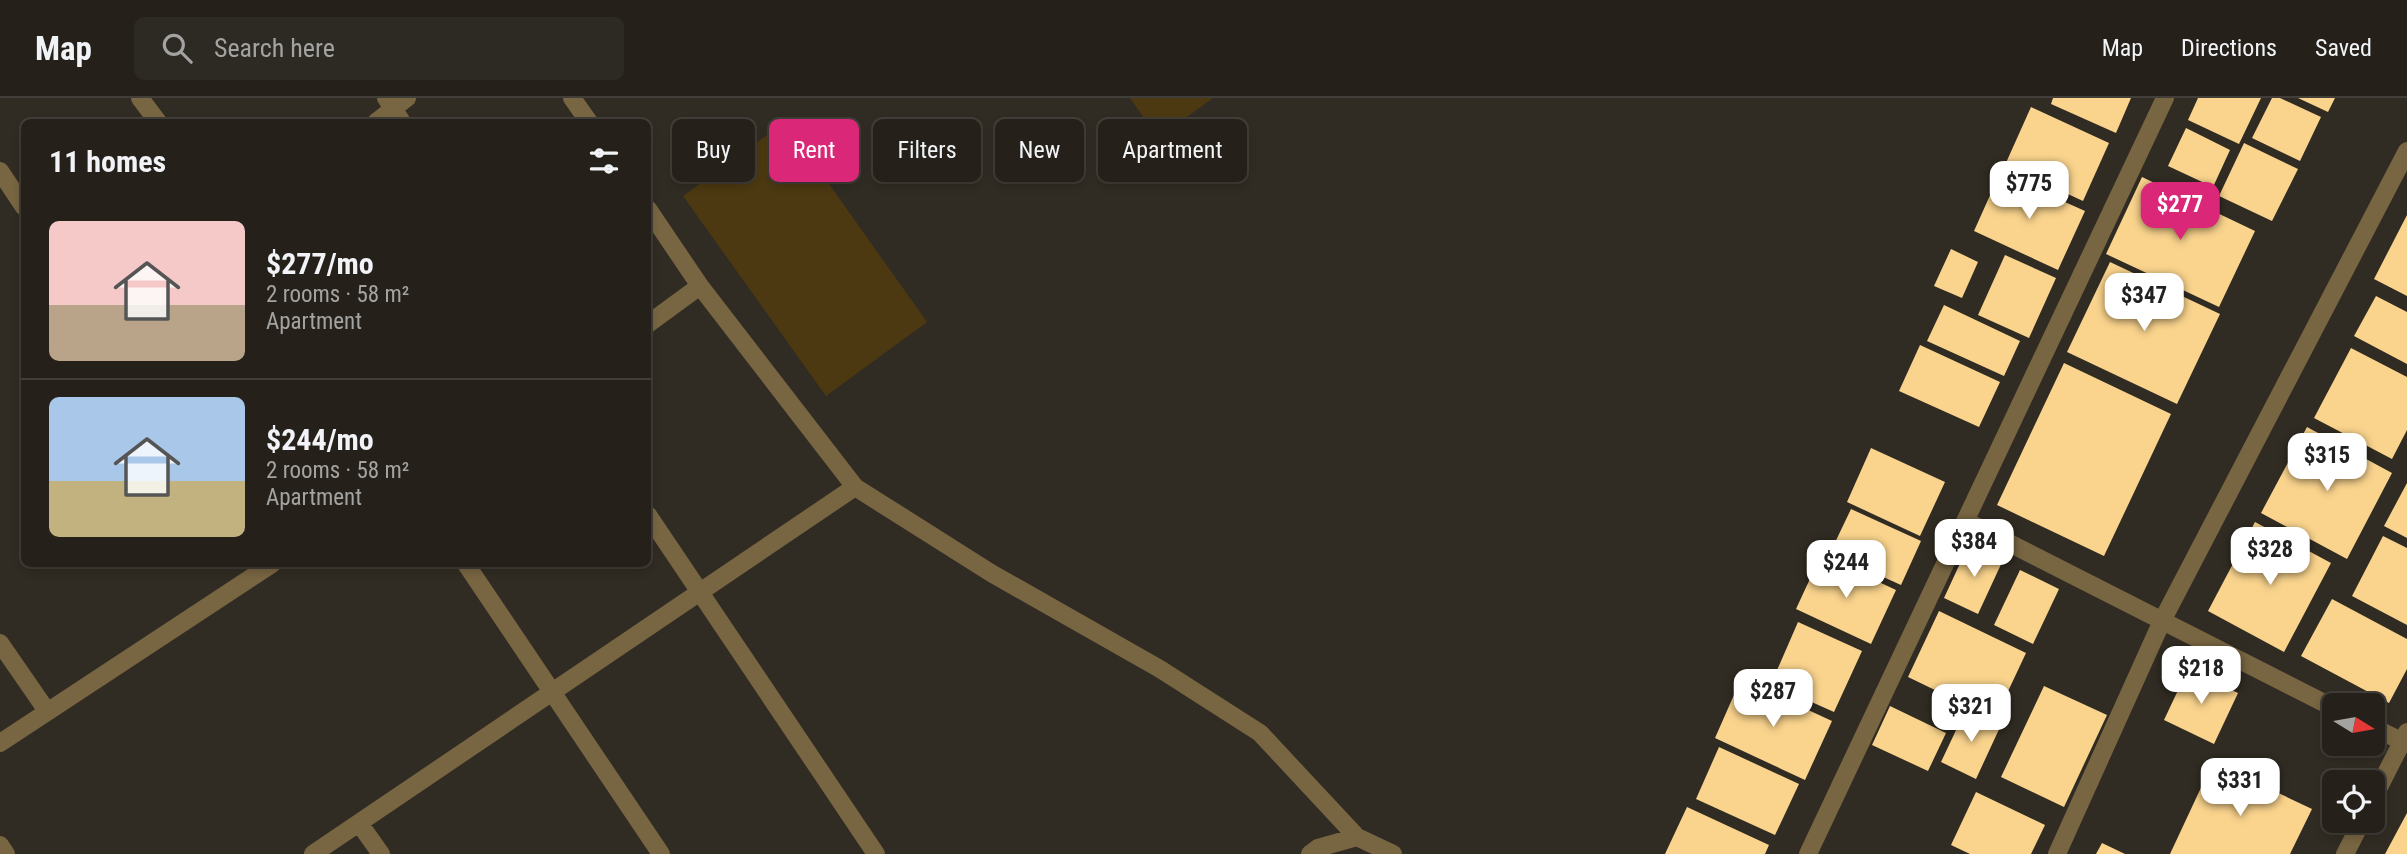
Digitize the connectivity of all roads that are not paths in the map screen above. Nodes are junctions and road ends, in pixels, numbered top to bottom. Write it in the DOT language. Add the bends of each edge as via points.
graph roads {
  1 [pos="140,98"];
  2 [pos="572,98"];
  3 [pos="2165,98"];
  4 [pos="397,107"];
  5 [pos="156,119"];
  6 [pos="380,119"];
  7 [pos="587,119"];
  8 [pos="2407,151"];
  9 [pos="0,171"];
  10 [pos="21,202"];
  11 [pos="651,213"];
  12 [pos="700,286"];
  13 [pos="651,322"];
  14 [pos="855,487"];
  15 [pos="651,520"];
  16 [pos="1966,521"];
  17 [pos="267,567"];
  18 [pos="468,567"];
  19 [pos="698,592"];
  20 [pos="2162,621"];
  21 [pos="0,643"];
  22 [pos="552,692"];
  23 [pos="2322,702"];
  24 [pos="47,711"];
  25 [pos="2385,732"];
  26 [pos="2405,739"];
  27 [pos="0,743"];
  28 [pos="2385,776"];
  29 [pos="359,823"];
  30 [pos="2356,833"];
  31 [pos="1357,837"];
  32 [pos="0,845"];
  33 [pos="6,854"];
  34 [pos="313,854"];
  35 [pos="381,854"];
  36 [pos="661,854"];
  37 [pos="877,854"];
  38 [pos="1310,854"];
  39 [pos="1393,854"];
  40 [pos="1808,854"];
  41 [pos="2057,854"];
  42 [pos="2345,854"];
  1 -- 5 [label="street"];
  2 -- 7 [label="street"];
  3 -- 16 [label="street"];
  4 -- 6 [label="street"];
  8 -- 20 [label="street"];
  9 -- 10 [label="street"];
  11 -- 12 [label="street"];
  12 -- 13 [label="street"];
  12 -- 14 [label="street"];
  14 -- 19 [label="street"];
  14 -- 31 [label="street" via="1260,733"];
  15 -- 19 [label="street"];
  16 -- 20 [label="street"];
  16 -- 40 [label="street"];
  17 -- 24 [label="street"];
  18 -- 22 [label="street"];
  19 -- 22 [label="street"];
  19 -- 37 [label="street"];
  20 -- 23 [label="street"];
  20 -- 41 [label="street"];
  21 -- 24 [label="street"];
  22 -- 29 [label="street"];
  22 -- 36 [label="street"];
  24 -- 27 [label="street"];
  25 -- 26 [label="street"];
  26 -- 28 [label="street"];
  29 -- 34 [label="street"];
  29 -- 35 [label="street"];
  30 -- 42 [label="street"];
  31 -- 38 [label="street"];
  31 -- 39 [label="street"];
  32 -- 33 [label="street"];
}
